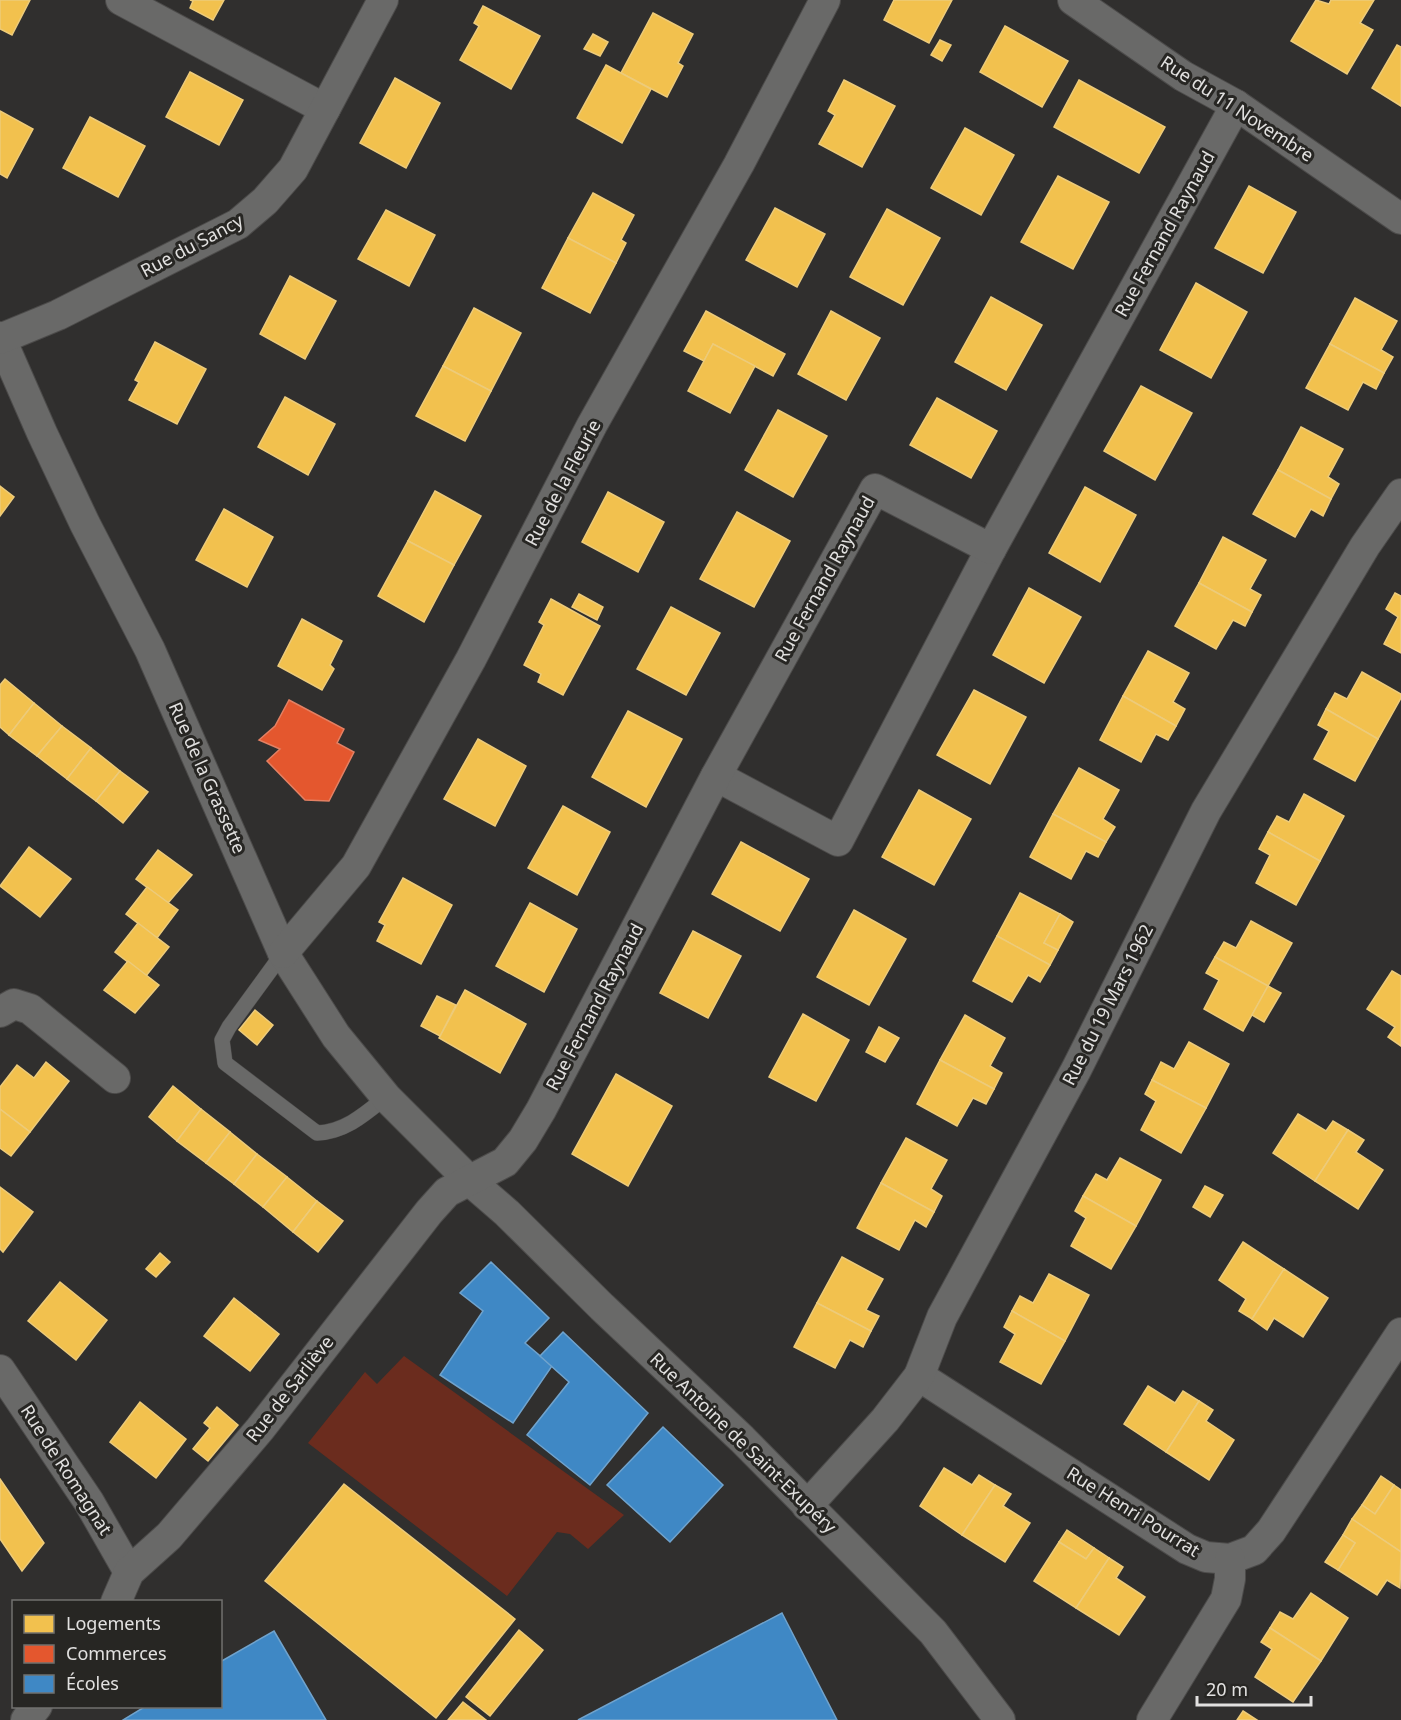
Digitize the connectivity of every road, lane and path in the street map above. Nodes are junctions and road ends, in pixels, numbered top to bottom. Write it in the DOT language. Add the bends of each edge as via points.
graph roads {
  1 [pos="121,0"];
  2 [pos="383,0"];
  3 [pos="825,0"];
  4 [pos="1072,0"];
  5 [pos="1236,105"];
  6 [pos="325,110"];
  7 [pos="1401,219"];
  8 [pos="0,339"];
  9 [pos="1401,494"];
  10 [pos="991,549"];
  11 [pos="716,776"];
  12 [pos="283,952"];
  13 [pos="0,1012"];
  14 [pos="115,1078"];
  15 [pos="386,1097"];
  16 [pos="470,1181"];
  17 [pos="1401,1333"];
  18 [pos="0,1370"];
  19 [pos="919,1376"];
  20 [pos="807,1506"];
  21 [pos="1230,1559"];
  22 [pos="129,1572"];
  23 [pos="117,1600"];
  24 [pos="36,1708"];
  25 [pos="26,1720"];
  26 [pos="1000,1720"];
  27 [pos="1152,1720"];
  1 -- 6 [label="street"];
  2 -- 6 [label="street, Rue du Sancy"];
  3 -- 12 [label="street, Rue de la Fleurie" via="356,866"];
  4 -- 5 [label="street, Rue du 11 Novembre" via="1183,76"];
  5 -- 7 [label="street, Rue du 11 Novembre"];
  5 -- 10 [label="street, Rue Fernand Raynaud"];
  6 -- 8 [label="street, Rue du Sancy" via="293,169 266,201 237,224 58,315"];
  8 -- 12 [label="street, Rue de la Grassette" via="85,524 150,650"];
  9 -- 19 [label="street, Rue du 19 Mars 1962" via="1365,546 1206,811 1076,1070 942,1317"];
  10 -- 11 [label="street, Rue Fernand Raynaud" via="875,489"];
  10 -- 11 [label="street" via="838,841"];
  11 -- 16 [label="street, Rue Fernand Raynaud" via="523,1140 505,1162"];
  12 -- 15 [label="street, Rue de la Grassette" via="336,1036"];
  12 -- 15 [label="lane" via="222,1040 225,1064 317,1133 329,1133 354,1122"];
  13 -- 14 [label="street" via="14,1004 30,1009"];
  15 -- 16 [label="street, Rue de la Grassette"];
  16 -- 20 [label="street, Rue Antoine de Saint-Exupéry" via="742,1439"];
  16 -- 22 [label="street, Rue de Sarliève" via="447,1192 429,1212 260,1429 169,1536"];
  17 -- 21 [label="street" via="1271,1531 1254,1551"];
  18 -- 22 [label="street, Rue de Romagnat" via="89,1502"];
  19 -- 20 [label="street, Rue du 19 Mars 1962"];
  19 -- 21 [label="street, Rue Henri Pourrat" via="1187,1549 1206,1557"];
  20 -- 26 [label="street, Rue Antoine de Saint-Exupéry" via="933,1632"];
  21 -- 27 [label="street" via="1226,1599"];
  22 -- 23 [label="street, Rue de Sarliève"];
  24 -- 25 [label="street"];
}
